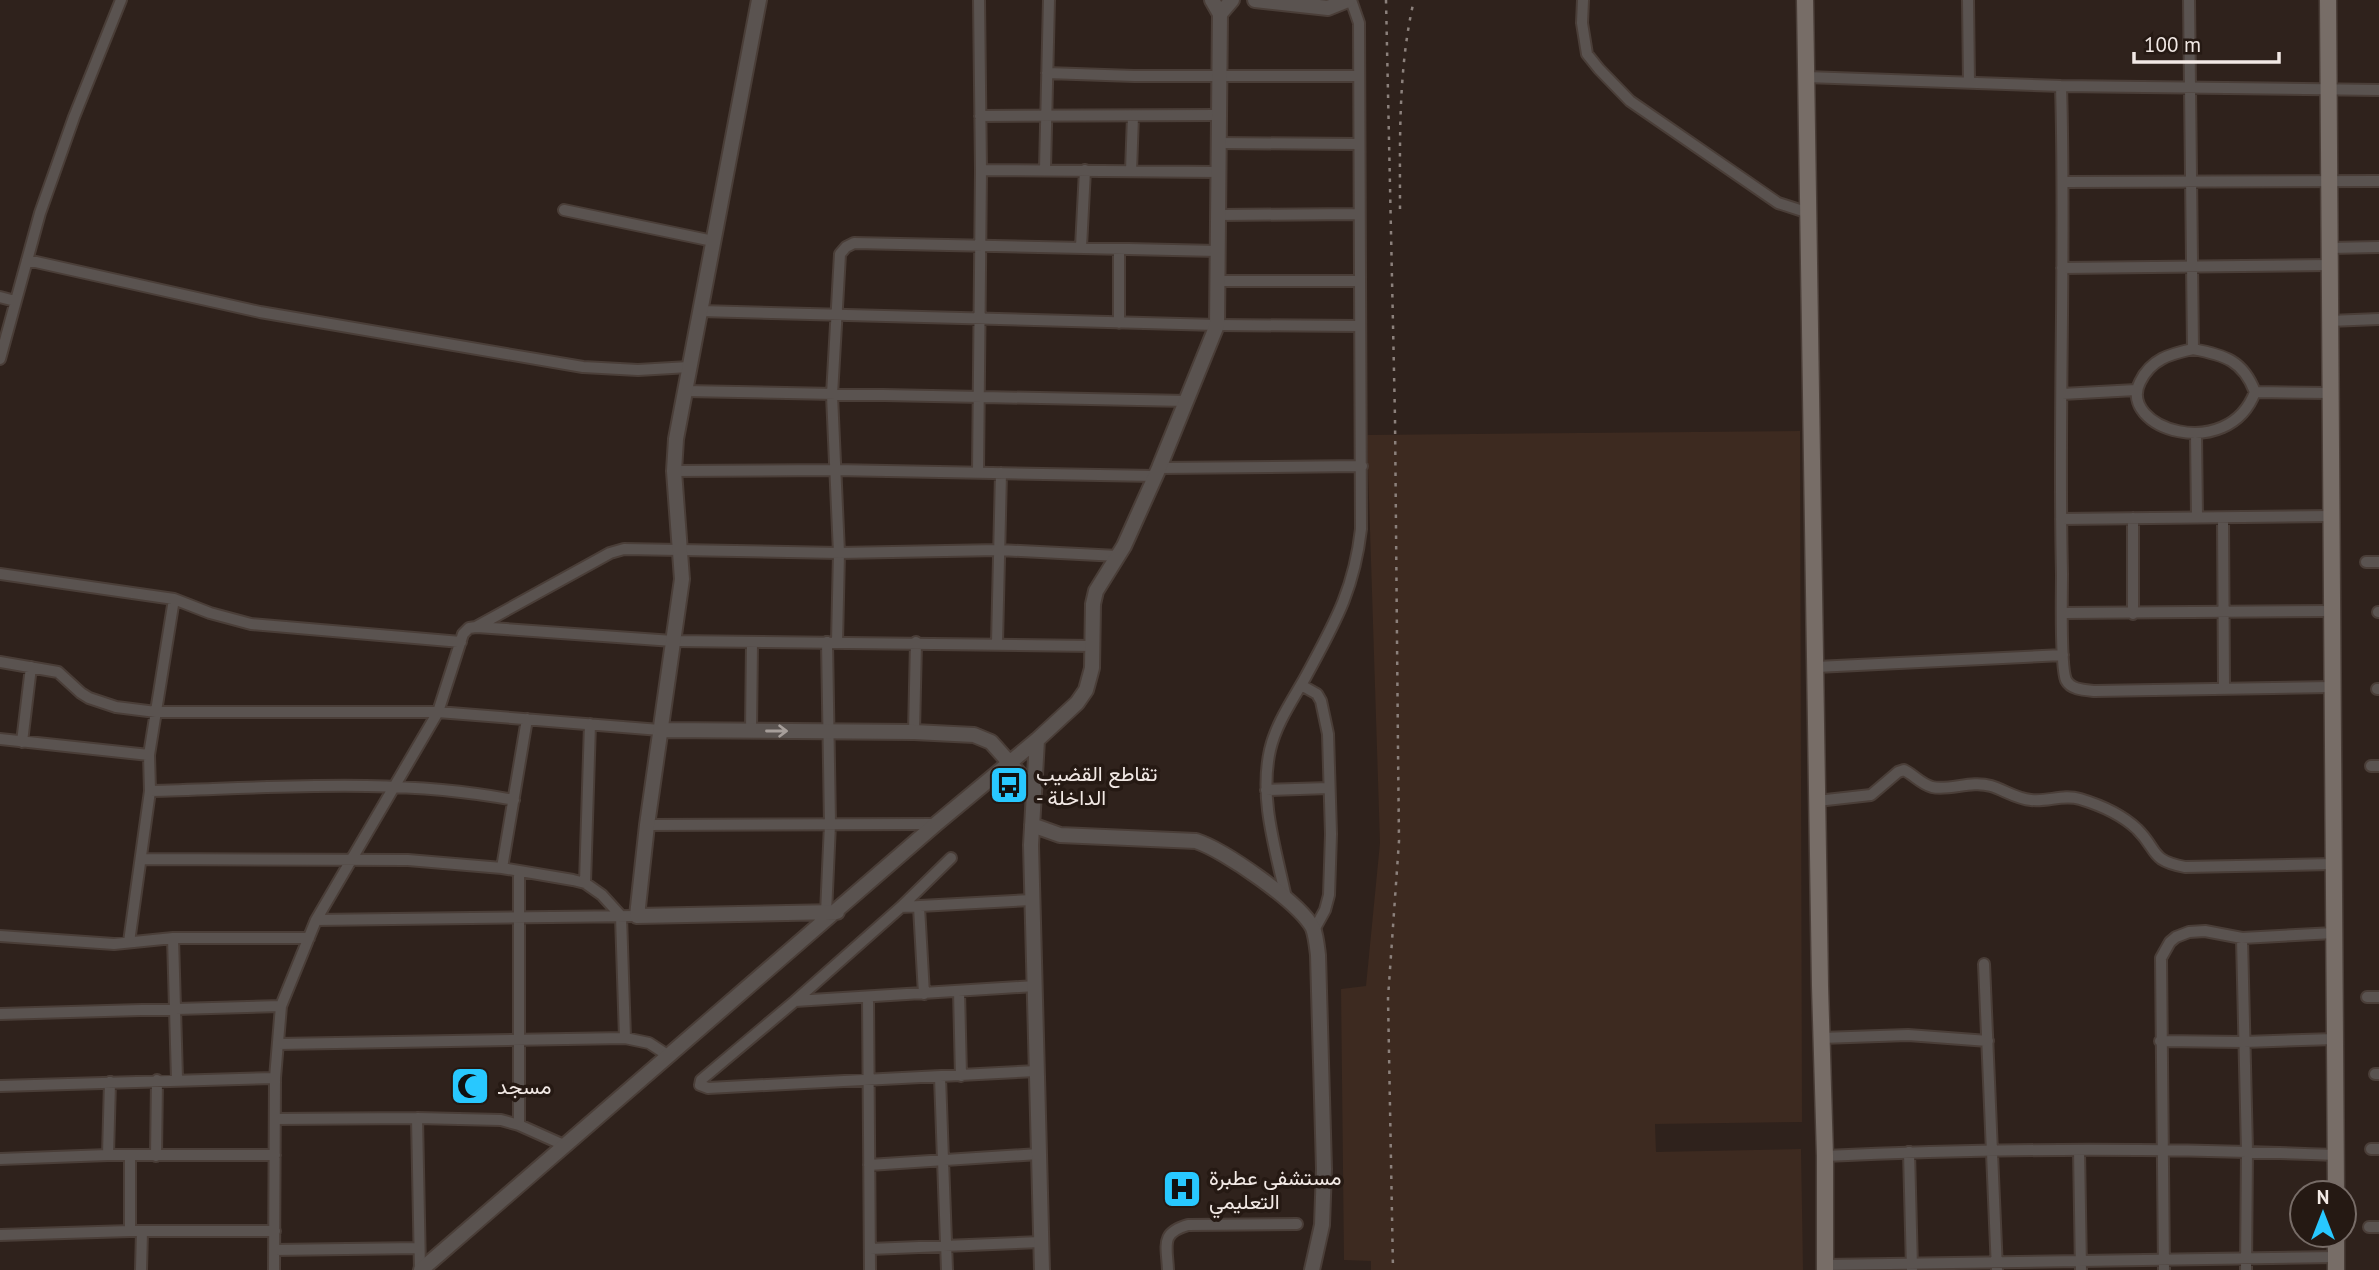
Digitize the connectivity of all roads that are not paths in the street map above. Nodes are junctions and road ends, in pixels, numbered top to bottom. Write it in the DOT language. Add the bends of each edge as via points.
graph roads {
  1 [pos="121,0"];
  2 [pos="759,0"];
  3 [pos="979,0"];
  4 [pos="1049,0"];
  5 [pos="1212,0"];
  6 [pos="1232,0"];
  7 [pos="1255,0"];
  8 [pos="1349,0"];
  9 [pos="1583,0"];
  10 [pos="1805,0"];
  11 [pos="1968,0"];
  12 [pos="2189,0"];
  13 [pos="2328,0"];
  14 [pos="1220,15"];
  15 [pos="1047,73"];
  16 [pos="1358,76"];
  17 [pos="1219,77"];
  18 [pos="1806,77"];
  19 [pos="1969,83"];
  20 [pos="2061,86"];
  21 [pos="2190,87"];
  22 [pos="2330,90"];
  23 [pos="2379,90"];
  24 [pos="1218,115"];
  25 [pos="980,116"];
  26 [pos="1046,116"];
  27 [pos="1133,116"];
  28 [pos="1218,143"];
  29 [pos="1358,144"];
  30 [pos="1045,169"];
  31 [pos="981,170"];
  32 [pos="1085,170"];
  33 [pos="1132,172"];
  34 [pos="1217,172"];
  35 [pos="2191,181"];
  36 [pos="2328,181"];
  37 [pos="2379,181"];
  38 [pos="2064,182"];
  39 [pos="564,210"];
  40 [pos="1809,213"];
  41 [pos="1358,214"];
  42 [pos="1218,215"];
  43 [pos="713,241"];
  44 [pos="981,244"];
  45 [pos="1081,247"];
  46 [pos="2379,247"];
  47 [pos="2329,248"];
  48 [pos="1119,249"];
  49 [pos="1219,251"];
  50 [pos="27,260"];
  51 [pos="2330,265"];
  52 [pos="2194,266"];
  53 [pos="2062,268"];
  54 [pos="1219,281"];
  55 [pos="1359,281"];
  56 [pos="0,297"];
  57 [pos="15,301"];
  58 [pos="700,311"];
  59 [pos="835,315"];
  60 [pos="980,319"];
  61 [pos="2379,319"];
  62 [pos="2329,321"];
  63 [pos="1119,323"];
  64 [pos="1217,325"];
  65 [pos="1359,326"];
  66 [pos="2193,349"];
  67 [pos="0,359"];
  68 [pos="689,367"];
  69 [pos="2136,390"];
  70 [pos="685,391"];
  71 [pos="2255,392"];
  72 [pos="2329,393"];
  73 [pos="2062,394"];
  74 [pos="832,395"];
  75 [pos="980,397"];
  76 [pos="1186,401"];
  77 [pos="2196,434"];
  78 [pos="1362,466"];
  79 [pos="835,470"];
  80 [pos="674,471"];
  81 [pos="978,472"];
  82 [pos="1157,472"];
  83 [pos="1001,473"];
  84 [pos="2332,516"];
  85 [pos="2197,517"];
  86 [pos="2133,518"];
  87 [pos="2223,518"];
  88 [pos="2061,519"];
  89 [pos="681,550"];
  90 [pos="999,550"];
  91 [pos="839,553"];
  92 [pos="1118,556"];
  93 [pos="2366,562"];
  94 [pos="2379,562"];
  95 [pos="0,575"];
  96 [pos="174,600"];
  97 [pos="2332,611"];
  98 [pos="2063,613"];
  99 [pos="2224,613"];
  100 [pos="2133,614"];
  101 [pos="476,626"];
  102 [pos="461,642"];
  103 [pos="673,642"];
  104 [pos="752,642"];
  105 [pos="832,642"];
  106 [pos="916,642"];
  107 [pos="997,643"];
  108 [pos="1093,646"];
  109 [pos="2063,655"];
  110 [pos="0,662"];
  111 [pos="31,667"];
  112 [pos="1816,667"];
  113 [pos="1301,685"];
  114 [pos="2333,687"];
  115 [pos="2224,688"];
  116 [pos="156,712"];
  117 [pos="438,712"];
  118 [pos="527,719"];
  119 [pos="590,724"];
  120 [pos="660,730"];
  121 [pos="751,731"];
  122 [pos="829,732"];
  123 [pos="914,732"];
  124 [pos="0,739"];
  125 [pos="1037,740"];
  126 [pos="22,742"];
  127 [pos="149,755"];
  128 [pos="1009,763"];
  129 [pos="395,786"];
  130 [pos="1329,788"];
  131 [pos="1033,789"];
  132 [pos="1266,790"];
  133 [pos="150,791"];
  134 [pos="513,800"];
  135 [pos="1817,801"];
  136 [pos="830,824"];
  137 [pos="936,824"];
  138 [pos="647,825"];
  139 [pos="1032,825"];
  140 [pos="1060,835"];
  141 [pos="1031,845"];
  142 [pos="142,859"];
  143 [pos="951,859"];
  144 [pos="350,861"];
  145 [pos="2334,864"];
  146 [pos="502,868"];
  147 [pos="519,871"];
  148 [pos="585,883"];
  149 [pos="1286,898"];
  150 [pos="1032,900"];
  151 [pos="901,907"];
  152 [pos="919,907"];
  153 [pos="832,912"];
  154 [pos="621,916"];
  155 [pos="637,916"];
  156 [pos="520,918"];
  157 [pos="317,920"];
  158 [pos="1314,930"];
  159 [pos="2334,933"];
  160 [pos="0,936"];
  161 [pos="173,937"];
  162 [pos="309,937"];
  163 [pos="2242,939"];
  164 [pos="129,942"];
  165 [pos="1984,964"];
  166 [pos="1035,986"];
  167 [pos="959,991"];
  168 [pos="924,994"];
  169 [pos="2367,997"];
  170 [pos="2379,997"];
  171 [pos="868,998"];
  172 [pos="795,1001"];
  173 [pos="281,1006"];
  174 [pos="175,1008"];
  175 [pos="0,1014"];
  176 [pos="625,1038"];
  177 [pos="1821,1038"];
  178 [pos="2335,1039"];
  179 [pos="518,1040"];
  180 [pos="1988,1041"];
  181 [pos="2160,1041"];
  182 [pos="2244,1042"];
  183 [pos="278,1044"];
  184 [pos="669,1056"];
  185 [pos="1037,1071"];
  186 [pos="961,1076"];
  187 [pos="940,1077"];
  188 [pos="275,1078"];
  189 [pos="177,1079"];
  190 [pos="157,1080"];
  191 [pos="868,1081"];
  192 [pos="110,1082"];
  193 [pos="0,1086"];
  194 [pos="417,1118"];
  195 [pos="275,1119"];
  196 [pos="519,1125"];
  197 [pos="566,1146"];
  198 [pos="2161,1149"];
  199 [pos="2079,1150"];
  200 [pos="2247,1151"];
  201 [pos="1909,1152"];
  202 [pos="1992,1152"];
  203 [pos="1039,1154"];
  204 [pos="108,1155"];
  205 [pos="275,1155"];
  206 [pos="2336,1155"];
  207 [pos="130,1156"];
  208 [pos="156,1156"];
  209 [pos="1825,1156"];
  210 [pos="0,1159"];
  211 [pos="943,1160"];
  212 [pos="869,1166"];
  213 [pos="2336,1179"];
  214 [pos="1297,1224"];
  215 [pos="130,1231"];
  216 [pos="142,1231"];
  217 [pos="275,1231"];
  218 [pos="0,1235"];
  219 [pos="1041,1242"];
  220 [pos="946,1246"];
  221 [pos="419,1248"];
  222 [pos="870,1249"];
  223 [pos="274,1250"];
  224 [pos="2336,1264"];
  225 [pos="2246,1265"];
  226 [pos="2081,1266"];
  227 [pos="2163,1266"];
  228 [pos="1825,1267"];
  229 [pos="1912,1267"];
  230 [pos="1997,1267"];
  231 [pos="141,1270"];
  232 [pos="274,1270"];
  233 [pos="421,1270"];
  234 [pos="870,1270"];
  235 [pos="947,1270"];
  236 [pos="1042,1270"];
  237 [pos="1168,1270"];
  238 [pos="1312,1270"];
  1 -- 50 [label="street" via="74,117"];
  2 -- 43 [label="street"];
  3 -- 25 [label="street"];
  4 -- 15 [label="street"];
  5 -- 14 [label="street"];
  6 -- 14 [label="street"];
  7 -- 8 [label="street" via="1328,8"];
  8 -- 16 [label="street" via="1359,23"];
  9 -- 40 [label="street" via="1587,54 1630,101 1778,204"];
  10 -- 18 [label="main road"];
  11 -- 19 [label="street"];
  12 -- 21 [label="street"];
  13 -- 22 [label="main road"];
  14 -- 17 [label="street"];
  15 -- 17 [label="street"];
  15 -- 26 [label="street"];
  16 -- 17 [label="street"];
  16 -- 29 [label="street"];
  17 -- 24 [label="street"];
  18 -- 19 [label="street"];
  18 -- 40 [label="main road"];
  19 -- 20 [label="street"];
  20 -- 21 [label="street"];
  20 -- 38 [label="street"];
  21 -- 22 [label="street"];
  21 -- 35 [label="street"];
  22 -- 23 [label="street"];
  22 -- 36 [label="main road"];
  24 -- 27 [label="street"];
  24 -- 28 [label="street"];
  25 -- 26 [label="street"];
  25 -- 31 [label="street"];
  26 -- 27 [label="street"];
  26 -- 30 [label="street"];
  27 -- 33 [label="street"];
  28 -- 29 [label="street"];
  28 -- 34 [label="street"];
  29 -- 41 [label="street"];
  30 -- 31 [label="street"];
  30 -- 32 [label="street"];
  31 -- 44 [label="street"];
  32 -- 33 [label="street"];
  32 -- 45 [label="street"];
  33 -- 34 [label="street"];
  34 -- 42 [label="street"];
  35 -- 36 [label="street"];
  35 -- 38 [label="street"];
  35 -- 52 [label="street"];
  36 -- 37 [label="street"];
  36 -- 47 [label="main road"];
  38 -- 53 [label="street"];
  39 -- 43 [label="street"];
  40 -- 112 [label="main road"];
  41 -- 42 [label="street"];
  41 -- 55 [label="street"];
  42 -- 49 [label="street"];
  43 -- 58 [label="street"];
  44 -- 45 [label="street"];
  44 -- 59 [label="street" via="854,243 841,254"];
  44 -- 60 [label="street"];
  45 -- 48 [label="street"];
  46 -- 47 [label="street"];
  47 -- 51 [label="main road"];
  48 -- 49 [label="street"];
  48 -- 63 [label="street"];
  49 -- 54 [label="street"];
  50 -- 57 [label="street"];
  50 -- 68 [label="street" via="260,312 583,367"];
  51 -- 52 [label="street"];
  51 -- 62 [label="main road"];
  52 -- 53 [label="street"];
  52 -- 66 [label="street"];
  53 -- 73 [label="street"];
  54 -- 55 [label="street"];
  54 -- 64 [label="street"];
  55 -- 65 [label="street"];
  56 -- 57 [label="street"];
  57 -- 67 [label="street"];
  58 -- 59 [label="street"];
  58 -- 68 [label="street"];
  59 -- 60 [label="street"];
  59 -- 74 [label="street"];
  60 -- 63 [label="street"];
  60 -- 75 [label="street"];
  61 -- 62 [label="street"];
  62 -- 72 [label="main road"];
  63 -- 64 [label="street"];
  64 -- 65 [label="street"];
  64 -- 76 [label="street"];
  65 -- 78 [label="street"];
  66 -- 69 [label="street" via="2152,364"];
  66 -- 71 [label="street" via="2233,362 2249,375"];
  68 -- 70 [label="street"];
  69 -- 73 [label="street"];
  69 -- 77 [label="street" via="2145,415 2160,425"];
  70 -- 74 [label="street"];
  70 -- 80 [label="street"];
  71 -- 72 [label="street"];
  71 -- 77 [label="street" via="2238,419"];
  72 -- 84 [label="main road"];
  73 -- 88 [label="street"];
  74 -- 75 [label="street"];
  74 -- 79 [label="street"];
  75 -- 76 [label="street"];
  75 -- 81 [label="street"];
  76 -- 82 [label="street"];
  77 -- 85 [label="street"];
  78 -- 82 [label="street"];
  78 -- 113 [label="street" via="1361,529 1351,585"];
  79 -- 80 [label="street"];
  79 -- 81 [label="street"];
  79 -- 91 [label="street"];
  80 -- 89 [label="street"];
  81 -- 83 [label="street"];
  82 -- 83 [label="street"];
  82 -- 92 [label="street"];
  83 -- 90 [label="street"];
  84 -- 87 [label="street"];
  84 -- 97 [label="main road"];
  85 -- 86 [label="street"];
  85 -- 87 [label="street"];
  86 -- 88 [label="street"];
  86 -- 100 [label="street"];
  87 -- 99 [label="street"];
  88 -- 98 [label="street"];
  89 -- 91 [label="street"];
  89 -- 101 [label="street" via="645,548 610,553"];
  89 -- 103 [label="street" via="682,579"];
  90 -- 91 [label="street"];
  90 -- 92 [label="street"];
  90 -- 107 [label="street"];
  91 -- 105 [label="street"];
  92 -- 108 [label="street" via="1096,591"];
  93 -- 94 [label="street"];
  95 -- 96 [label="street"];
  96 -- 102 [label="street" via="251,624"];
  96 -- 116 [label="street"];
  97 -- 99 [label="street"];
  97 -- 114 [label="main road"];
  98 -- 100 [label="street"];
  98 -- 109 [label="street"];
  99 -- 100 [label="street"];
  99 -- 115 [label="street"];
  101 -- 102 [label="street" via="469,628"];
  101 -- 103 [label="street"];
  102 -- 117 [label="street"];
  103 -- 104 [label="street"];
  103 -- 120 [label="street"];
  104 -- 105 [label="street"];
  104 -- 121 [label="street"];
  105 -- 106 [label="street"];
  105 -- 122 [label="street"];
  106 -- 107 [label="street"];
  106 -- 123 [label="street"];
  107 -- 108 [label="street"];
  108 -- 125 [label="street" via="1086,690"];
  109 -- 112 [label="street"];
  109 -- 115 [label="street" via="2066,681 2081,690"];
  110 -- 111 [label="street"];
  111 -- 116 [label="street" via="58,672 89,698"];
  111 -- 126 [label="street"];
  112 -- 135 [label="main road"];
  113 -- 130 [label="street" via="1317,694 1325,712"];
  113 -- 132 [label="street" via="1270,750"];
  114 -- 115 [label="street"];
  114 -- 145 [label="main road"];
  116 -- 117 [label="street"];
  116 -- 127 [label="street"];
  117 -- 118 [label="street"];
  117 -- 129 [label="street"];
  118 -- 119 [label="street"];
  118 -- 134 [label="street"];
  119 -- 120 [label="street"];
  119 -- 148 [label="street"];
  120 -- 121 [label="street"];
  120 -- 138 [label="street"];
  121 -- 122 [label="street, one-way"];
  122 -- 123 [label="street"];
  122 -- 136 [label="street"];
  123 -- 128 [label="street" via="984,737"];
  124 -- 126 [label="street"];
  125 -- 128 [label="street"];
  125 -- 131 [label="street"];
  126 -- 127 [label="street"];
  127 -- 133 [label="street"];
  128 -- 131 [label="street"];
  128 -- 137 [label="street"];
  129 -- 133 [label="street"];
  129 -- 134 [label="street"];
  129 -- 144 [label="street"];
  130 -- 132 [label="street"];
  130 -- 158 [label="street" via="1328,895"];
  131 -- 139 [label="street"];
  132 -- 149 [label="street"];
  133 -- 142 [label="street"];
  134 -- 146 [label="street"];
  135 -- 145 [label="street" via="1871,795 1904,770 1936,788 1989,785 2030,800 2077,798 2125,819 2156,856 2170,864"];
  135 -- 177 [label="main road"];
  136 -- 137 [label="street"];
  136 -- 138 [label="street"];
  136 -- 153 [label="street"];
  137 -- 153 [label="street"];
  138 -- 155 [label="street"];
  139 -- 140 [label="street"];
  139 -- 141 [label="street"];
  140 -- 141 [label="street"];
  140 -- 149 [label="street" via="1196,841 1212,846"];
  141 -- 150 [label="street"];
  142 -- 144 [label="street"];
  142 -- 164 [label="street"];
  143 -- 151 [label="street"];
  144 -- 146 [label="street" via="408,860"];
  144 -- 157 [label="street"];
  145 -- 159 [label="main road"];
  146 -- 147 [label="street"];
  147 -- 148 [label="street"];
  147 -- 156 [label="street"];
  148 -- 154 [label="street"];
  149 -- 158 [label="street"];
  150 -- 152 [label="street"];
  150 -- 166 [label="street"];
  151 -- 152 [label="street"];
  151 -- 172 [label="street"];
  152 -- 168 [label="street"];
  153 -- 155 [label="street"];
  153 -- 184 [label="street"];
  154 -- 155 [label="street"];
  154 -- 156 [label="street"];
  154 -- 176 [label="street"];
  156 -- 157 [label="street"];
  156 -- 179 [label="street"];
  157 -- 162 [label="street"];
  158 -- 238 [label="street" via="1324,1169 1322,1225"];
  159 -- 163 [label="street"];
  159 -- 178 [label="main road"];
  160 -- 164 [label="street"];
  161 -- 162 [label="street"];
  161 -- 164 [label="street"];
  161 -- 174 [label="street"];
  162 -- 173 [label="street"];
  163 -- 181 [label="street" via="2205,931 2189,932 2170,942 2161,958"];
  163 -- 182 [label="street"];
  165 -- 180 [label="street"];
  166 -- 167 [label="street"];
  166 -- 185 [label="street"];
  167 -- 168 [label="street"];
  167 -- 186 [label="street"];
  168 -- 171 [label="street"];
  169 -- 170 [label="street"];
  171 -- 172 [label="street"];
  171 -- 191 [label="street"];
  172 -- 191 [label="street" via="700,1085"];
  173 -- 174 [label="street"];
  173 -- 183 [label="street"];
  174 -- 175 [label="street"];
  174 -- 189 [label="street"];
  176 -- 179 [label="street"];
  176 -- 184 [label="street" via="649,1043"];
  177 -- 180 [label="street" via="1909,1035"];
  177 -- 209 [label="main road"];
  178 -- 182 [label="street"];
  178 -- 206 [label="main road"];
  179 -- 183 [label="street"];
  179 -- 196 [label="street"];
  180 -- 202 [label="street"];
  181 -- 182 [label="street"];
  181 -- 198 [label="street"];
  182 -- 200 [label="street"];
  183 -- 188 [label="street"];
  184 -- 197 [label="street"];
  185 -- 186 [label="street"];
  185 -- 203 [label="street"];
  186 -- 187 [label="street"];
  187 -- 191 [label="street"];
  187 -- 211 [label="street"];
  188 -- 189 [label="street"];
  188 -- 195 [label="street"];
  189 -- 190 [label="street"];
  190 -- 192 [label="street"];
  190 -- 208 [label="street"];
  191 -- 212 [label="street"];
  192 -- 193 [label="street"];
  192 -- 204 [label="street"];
  194 -- 195 [label="street"];
  194 -- 196 [label="street" via="501,1120"];
  194 -- 221 [label="street"];
  195 -- 205 [label="street"];
  196 -- 197 [label="street"];
  197 -- 233 [label="street"];
  198 -- 199 [label="street"];
  198 -- 200 [label="street"];
  198 -- 227 [label="street"];
  199 -- 202 [label="street"];
  199 -- 226 [label="street"];
  200 -- 206 [label="street"];
  200 -- 225 [label="street"];
  201 -- 202 [label="street"];
  201 -- 209 [label="street"];
  201 -- 229 [label="street"];
  202 -- 230 [label="street"];
  203 -- 211 [label="street"];
  203 -- 219 [label="street"];
  204 -- 207 [label="street"];
  204 -- 210 [label="street"];
  205 -- 208 [label="street"];
  205 -- 217 [label="street"];
  206 -- 213 [label="main road"];
  207 -- 208 [label="street"];
  207 -- 215 [label="street"];
  209 -- 228 [label="main road"];
  211 -- 212 [label="street"];
  211 -- 220 [label="street"];
  212 -- 222 [label="street"];
  214 -- 237 [label="street" via="1174,1229 1168,1234"];
  215 -- 216 [label="street"];
  215 -- 218 [label="street"];
  216 -- 217 [label="street"];
  216 -- 231 [label="street"];
  217 -- 223 [label="street"];
  219 -- 220 [label="street"];
  219 -- 236 [label="street"];
  220 -- 222 [label="street"];
  220 -- 235 [label="street"];
  221 -- 223 [label="street"];
  221 -- 233 [label="street"];
  222 -- 234 [label="street"];
  223 -- 232 [label="street"];
  224 -- 225 [label="street"];
  225 -- 227 [label="street"];
  226 -- 227 [label="street"];
  226 -- 230 [label="street"];
  228 -- 229 [label="street"];
  229 -- 230 [label="street"];
}
